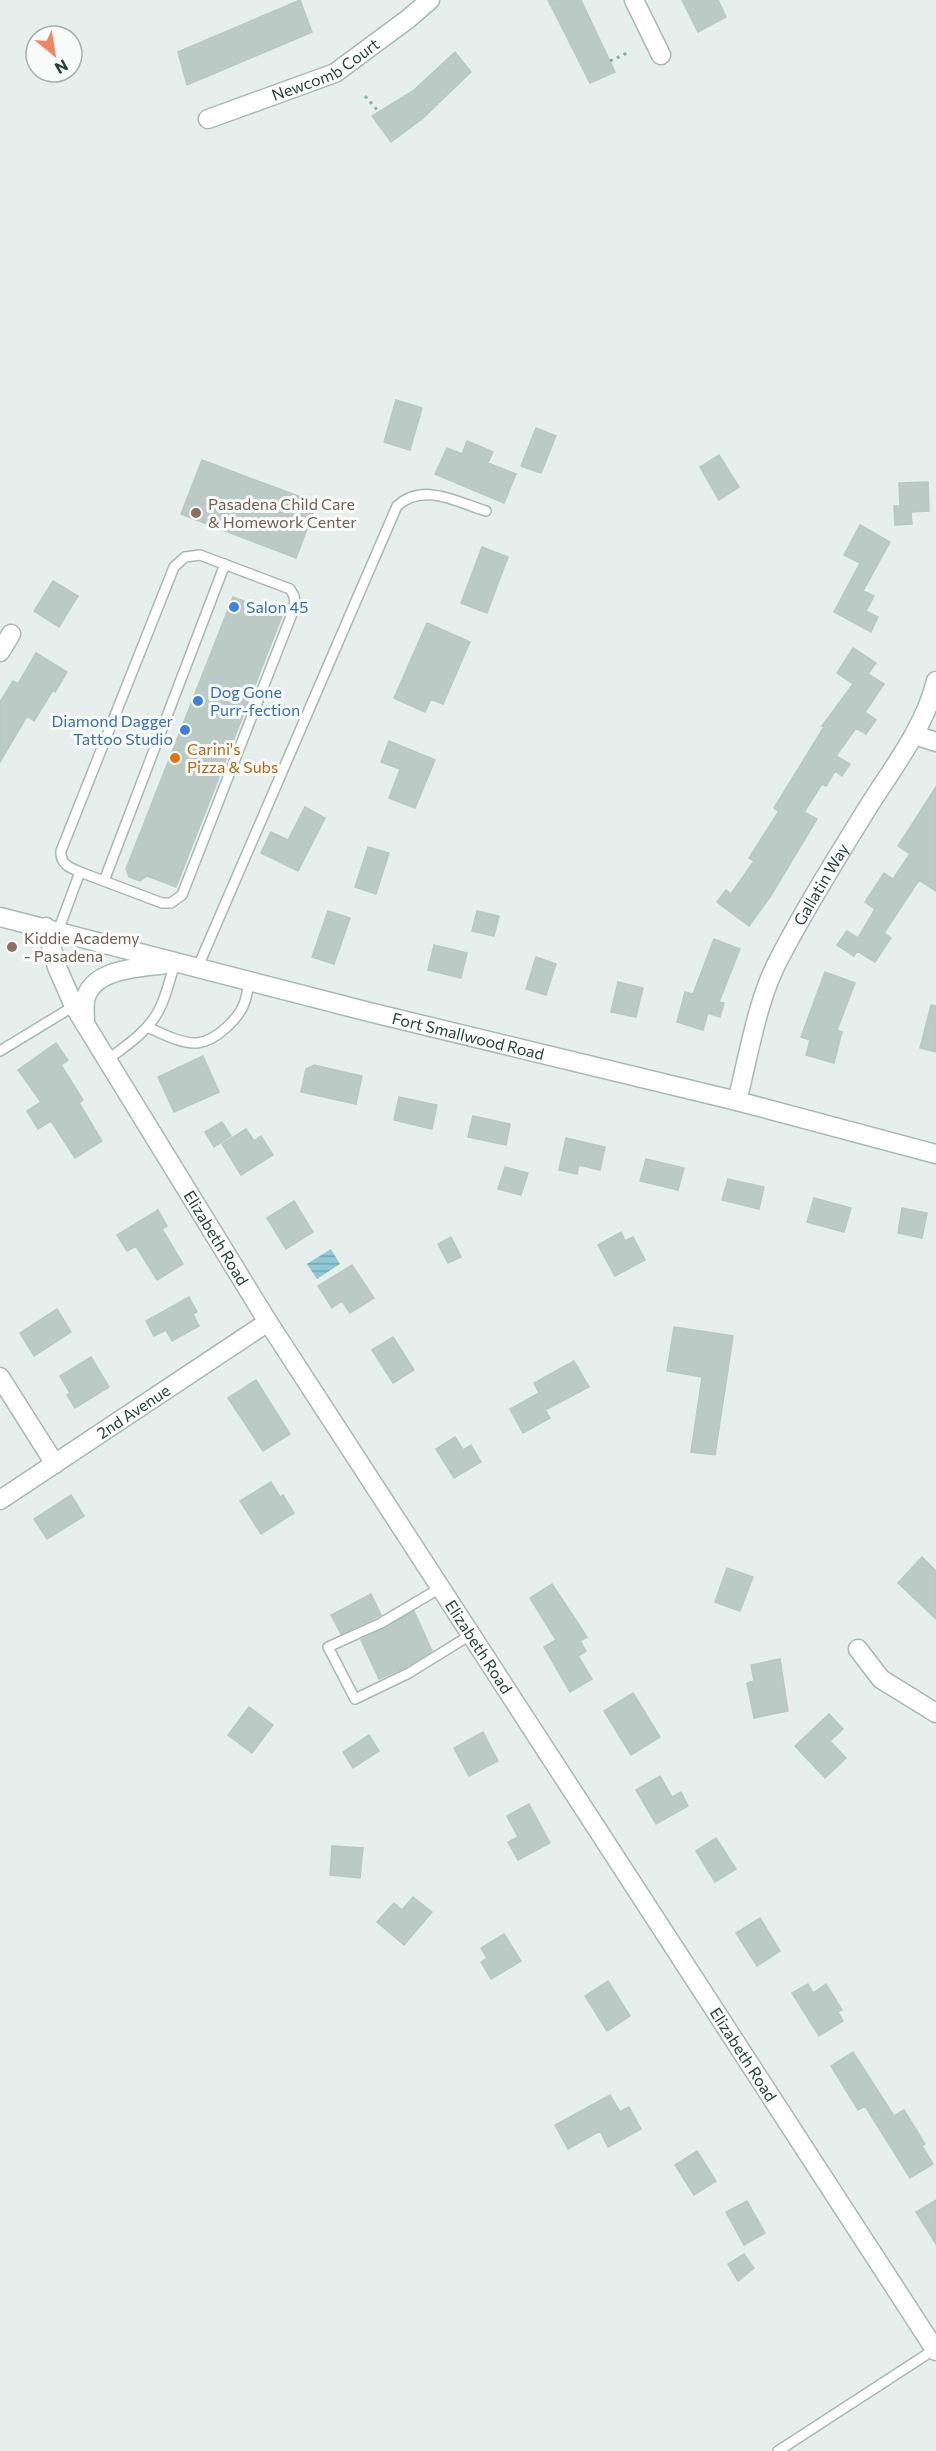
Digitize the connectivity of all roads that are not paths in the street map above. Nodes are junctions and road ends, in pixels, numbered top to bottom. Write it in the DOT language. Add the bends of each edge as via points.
graph roads {
  1 [pos="430,0"];
  2 [pos="634,0"];
  3 [pos="661,55"];
  4 [pos="208,119"];
  5 [pos="486,511"];
  6 [pos="225,564"];
  7 [pos="12,634"];
  8 [pos="0,652"];
  9 [pos="936,681"];
  10 [pos="915,735"];
  11 [pos="936,742"];
  12 [pos="80,872"];
  13 [pos="104,881"];
  14 [pos="0,917"];
  15 [pos="52,929"];
  16 [pos="175,963"];
  17 [pos="197,969"];
  18 [pos="249,982"];
  19 [pos="74,1006"];
  20 [pos="85,1024"];
  21 [pos="147,1027"];
  22 [pos="0,1051"];
  23 [pos="107,1060"];
  24 [pos="737,1101"];
  25 [pos="936,1154"];
  26 [pos="268,1322"];
  27 [pos="0,1377"];
  28 [pos="55,1464"];
  29 [pos="0,1500"];
  30 [pos="442,1587"];
  31 [pos="472,1634"];
  32 [pos="858,1648"];
  33 [pos="936,1713"];
  34 [pos="935,2350"];
  35 [pos="778,2451"];
  1 -- 4 [label="street, Newcomb Court" via="334,73"];
  2 -- 3 [label="street"];
  5 -- 17 [label="lane" via="428,493 406,498 398,506"];
  6 -- 12 [label="lane" via="195,554 174,567 61,851 66,865"];
  6 -- 13 [label="lane"];
  6 -- 13 [label="lane" via="290,590 295,606 182,895 176,901 162,903"];
  7 -- 8 [label="street"];
  9 -- 10 [label="street, Gallatin Way"];
  10 -- 11 [label="street"];
  10 -- 24 [label="street, Gallatin Way" via="778,959"];
  12 -- 13 [label="lane"];
  12 -- 15 [label="lane"];
  14 -- 15 [label="street, Fort Smallwood Road"];
  15 -- 16 [label="street, Fort Smallwood Road"];
  15 -- 19 [label="street, Elizabeth Road" via="57,967"];
  16 -- 17 [label="street, Fort Smallwood Road"];
  16 -- 20 [label="street" via="116,972 95,981 85,999"];
  16 -- 21 [label="lane" via="160,1008"];
  17 -- 18 [label="street, Fort Smallwood Road"];
  18 -- 21 [label="lane" via="245,1002 233,1021 214,1036 198,1043"];
  18 -- 24 [label="street, Fort Smallwood Road"];
  19 -- 20 [label="street, Elizabeth Road"];
  19 -- 22 [label="lane"];
  20 -- 23 [label="street, Elizabeth Road"];
  21 -- 23 [label="lane"];
  23 -- 26 [label="street, Elizabeth Road"];
  24 -- 25 [label="street, Fort Smallwood Road"];
  26 -- 28 [label="street, 2nd Avenue"];
  26 -- 30 [label="street, Elizabeth Road"];
  27 -- 28 [label="street"];
  28 -- 29 [label="street, 2nd Avenue"];
  30 -- 31 [label="street, Elizabeth Road"];
  30 -- 31 [label="lane" via="381,1623 328,1647 355,1699 409,1673"];
  31 -- 34 [label="street, Elizabeth Road"];
  32 -- 33 [label="street" via="881,1679"];
  34 -- 35 [label="lane"];
}
